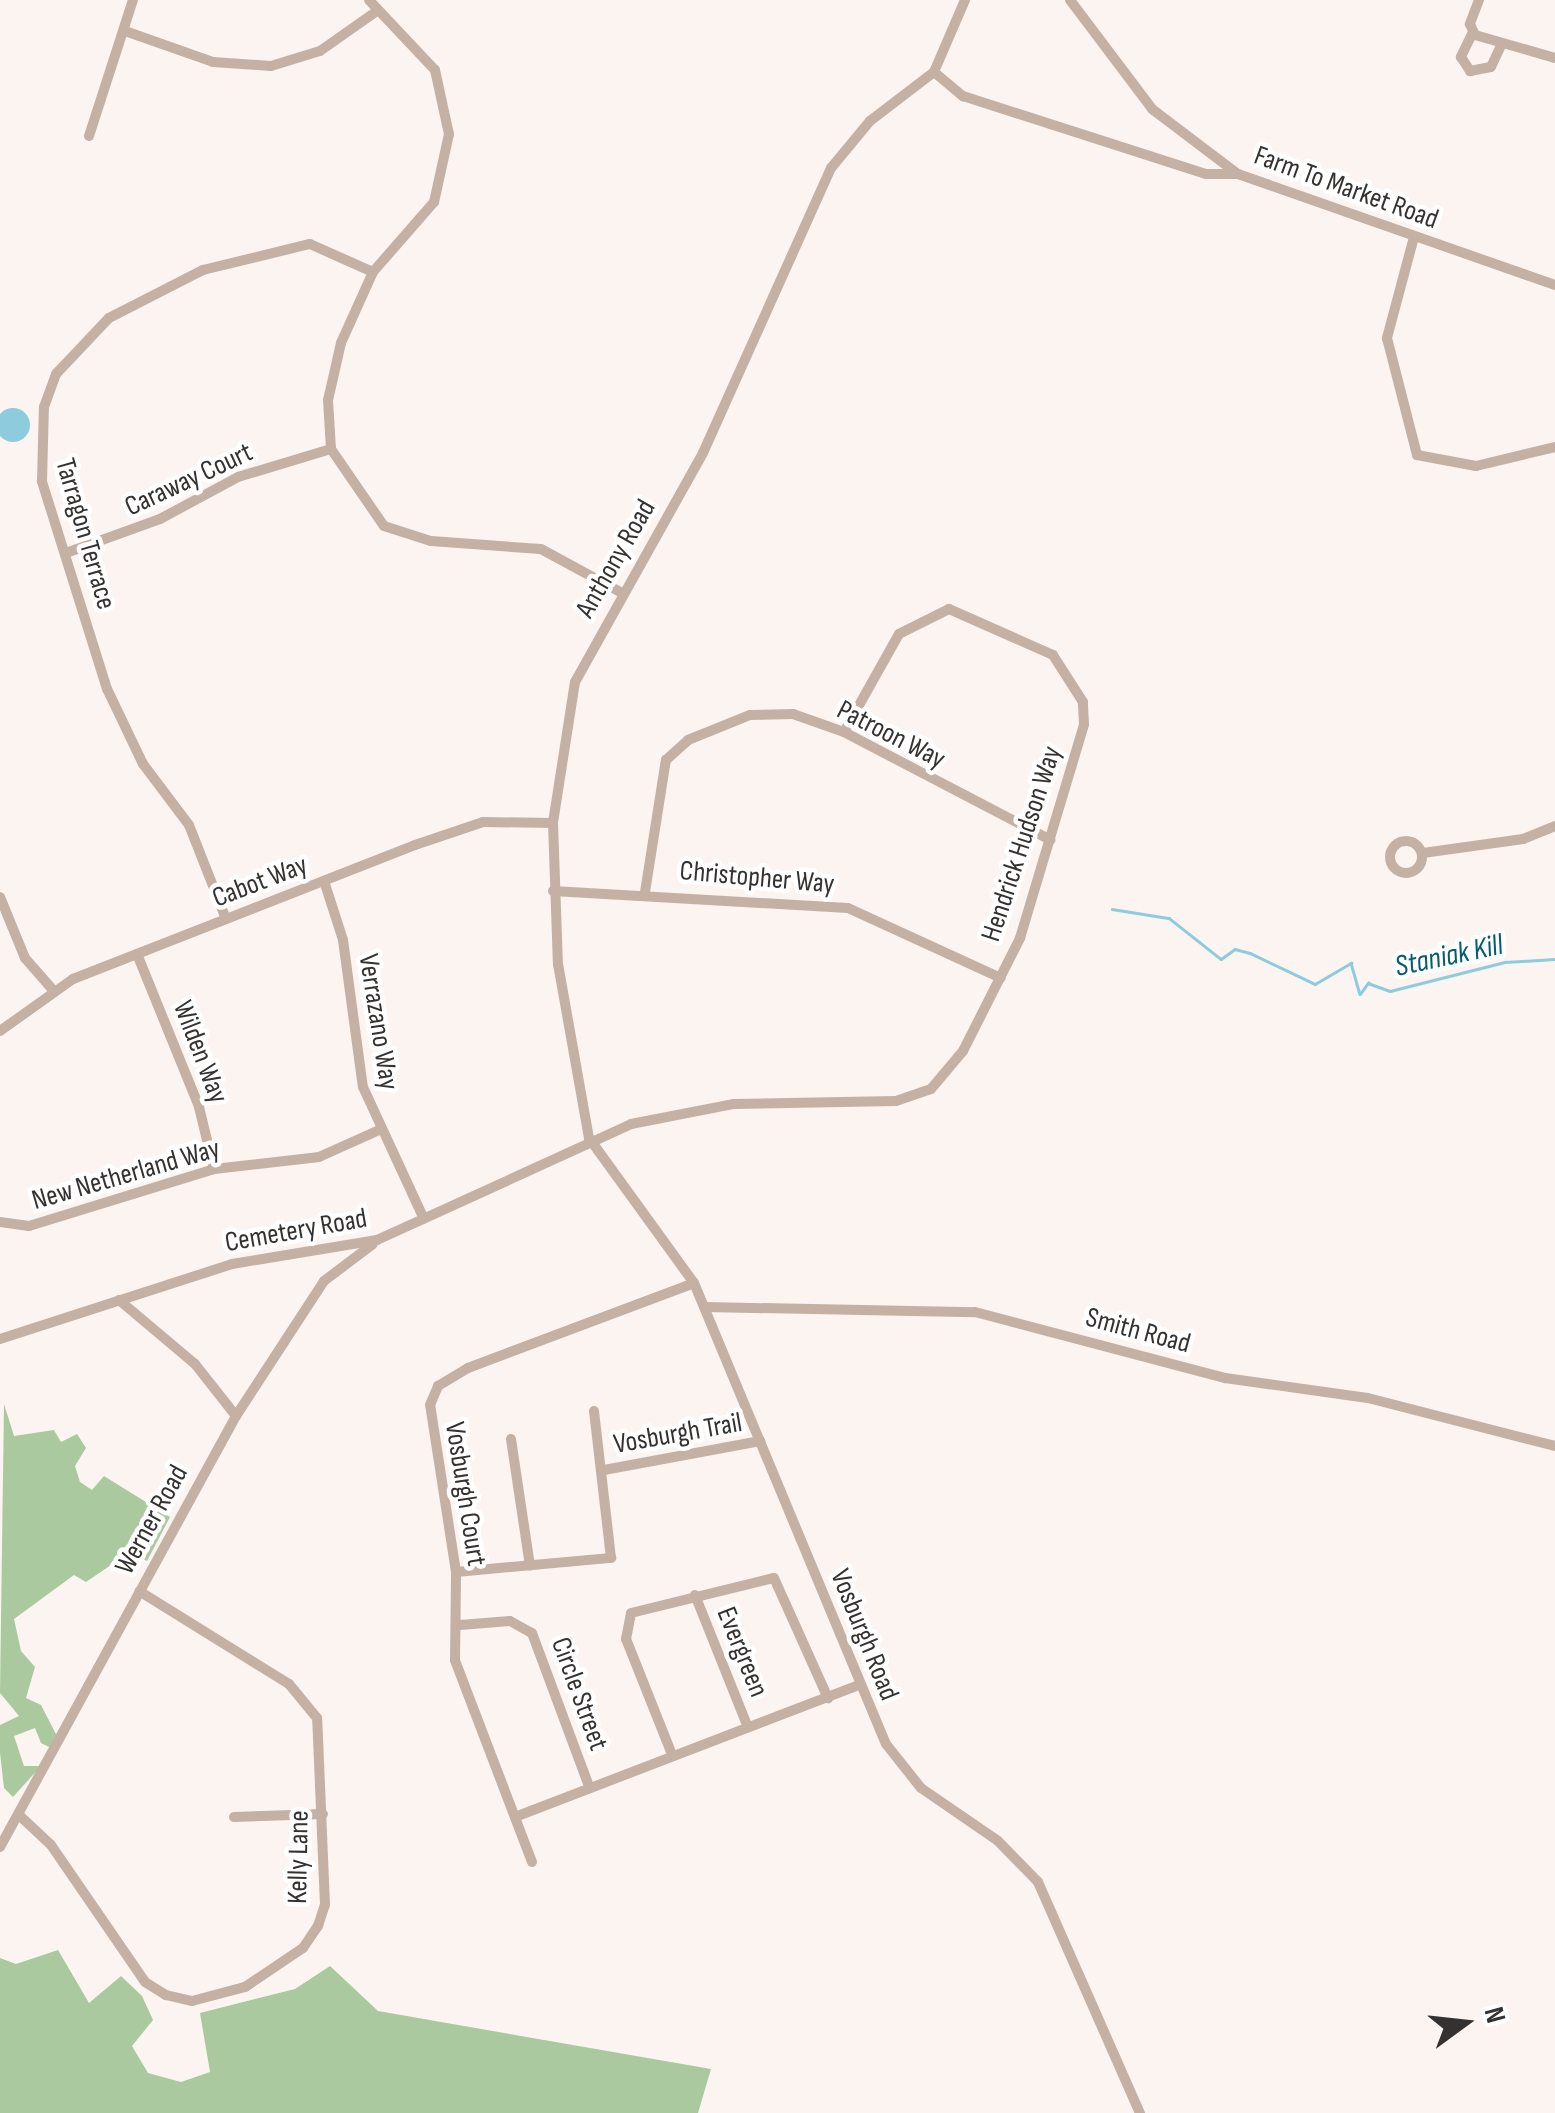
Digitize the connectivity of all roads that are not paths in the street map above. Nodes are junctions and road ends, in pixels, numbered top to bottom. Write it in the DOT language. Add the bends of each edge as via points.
graph roads {
  1 [pos="133,0"];
  2 [pos="369,0"];
  3 [pos="965,0"];
  4 [pos="1070,0"];
  5 [pos="1479,0"];
  6 [pos="377,11"];
  7 [pos="125,32"];
  8 [pos="1473,32"];
  9 [pos="1500,46"];
  10 [pos="1555,58"];
  11 [pos="934,72"];
  12 [pos="89,136"];
  13 [pos="1238,174"];
  14 [pos="1414,236"];
  15 [pos="373,272"];
  16 [pos="1555,286"];
  17 [pos="1555,448"];
  18 [pos="331,449"];
  19 [pos="66,552"];
  20 [pos="622,593"];
  21 [pos="844,732"];
  22 [pos="553,823"];
  23 [pos="1555,826"];
  24 [pos="1051,840"];
  25 [pos="1423,852"];
  26 [pos="324,881"];
  27 [pos="553,891"];
  28 [pos="645,892"];
  29 [pos="0,897"];
  30 [pos="226,919"];
  31 [pos="137,954"];
  32 [pos="1000,978"];
  33 [pos="52,989"];
  34 [pos="0,1031"];
  35 [pos="380,1130"];
  36 [pos="588,1138"];
  37 [pos="214,1169"];
  38 [pos="424,1219"];
  39 [pos="0,1222"];
  40 [pos="377,1240"];
  41 [pos="694,1283"];
  42 [pos="119,1300"];
  43 [pos="704,1306"];
  44 [pos="0,1339"];
  45 [pos="594,1411"];
  46 [pos="236,1416"];
  47 [pos="511,1439"];
  48 [pos="760,1442"];
  49 [pos="1555,1446"];
  50 [pos="604,1470"];
  51 [pos="530,1566"];
  52 [pos="456,1572"];
  53 [pos="139,1591"];
  54 [pos="695,1596"];
  55 [pos="460,1625"];
  56 [pos="859,1685"];
  57 [pos="828,1698"];
  58 [pos="748,1725"];
  59 [pos="671,1752"];
  60 [pos="589,1786"];
  61 [pos="323,1814"];
  62 [pos="20,1816"];
  63 [pos="515,1816"];
  64 [pos="234,1817"];
  65 [pos="0,1847"];
  66 [pos="532,1862"];
  67 [pos="1140,2113"];
  1 -- 7 [label="street"];
  2 -- 6 [label="street"];
  3 -- 11 [label="street, Anthony Road"];
  4 -- 13 [label="street, Farm To Market Road" via="1152,109"];
  5 -- 8 [label="street"];
  6 -- 7 [label="street" via="320,51 271,66 213,62"];
  6 -- 15 [label="street" via="435,70 449,134 434,202"];
  7 -- 12 [label="street"];
  8 -- 9 [label="street"];
  8 -- 9 [label="street" via="1461,57 1470,71 1491,66"];
  9 -- 10 [label="street"];
  11 -- 13 [label="street" via="963,96 1206,174"];
  11 -- 20 [label="street, Anthony Road" via="870,121 831,168 703,453"];
  13 -- 14 [label="street, Farm To Market Road"];
  14 -- 16 [label="street, Farm To Market Road"];
  14 -- 17 [label="street" via="1387,338 1418,457 1476,466"];
  15 -- 18 [label="street" via="335,364"];
  15 -- 19 [label="street, Tarragon Terrace" via="332,249 288,244 188,277 128,306 85,339 56,374 38,452"];
  18 -- 19 [label="street, Caraway Court" via="238,477 160,520"];
  18 -- 20 [label="street" via="384,526 442,542 540,550"];
  19 -- 30 [label="street, Tarragon Terrace" via="120,724 189,825"];
  20 -- 22 [label="street, Anthony Road" via="564,718"];
  21 -- 24 [label="street, Patroon Way"];
  21 -- 24 [label="street, Hendrick Hudson Way" via="899,634 931,613 964,611 1053,655 1076,685 1085,714"];
  21 -- 28 [label="street, Patroon Way" via="793,714 750,715 672,752 656,791"];
  22 -- 26 [label="street, Cabot Way" via="483,822"];
  22 -- 27 [label="street, Anthony Road"];
  23 -- 25 [label="street" via="1523,839"];
  24 -- 32 [label="street, Hendrick Hudson Way"];
  26 -- 30 [label="street, Cabot Way"];
  26 -- 35 [label="street, Verrazano Way" via="343,940 363,1086"];
  27 -- 28 [label="street, Christopher Way"];
  27 -- 36 [label="street, Anthony Road" via="567,1041"];
  28 -- 32 [label="street, Christopher Way" via="848,908"];
  29 -- 33 [label="street" via="25,958"];
  30 -- 31 [label="street, Cabot Way"];
  31 -- 33 [label="street, Cabot Way"];
  31 -- 37 [label="street, Wilden Way" via="199,1108"];
  32 -- 36 [label="street, Hendrick Hudson Way" via="954,1066 916,1096 734,1104"];
  33 -- 34 [label="street, Cabot Way"];
  35 -- 37 [label="street, New Netherland Way" via="319,1157"];
  35 -- 38 [label="street, Verrazano Way"];
  36 -- 38 [label="street, Cemetery Road"];
  36 -- 41 [label="street, Vosburgh Road"];
  37 -- 39 [label="street, New Netherland Way" via="47,1222"];
  38 -- 40 [label="street, Cemetery Road"];
  40 -- 42 [label="street, Cemetery Road" via="282,1252"];
  40 -- 46 [label="street, Werner Road" via="324,1282"];
  41 -- 43 [label="street, Vosburgh Road"];
  41 -- 52 [label="street, Vosburgh Court" via="438,1386 429,1434"];
  42 -- 44 [label="street, Cemetery Road"];
  42 -- 46 [label="street" via="195,1364"];
  43 -- 48 [label="street, Vosburgh Road"];
  43 -- 49 [label="street, Smith Road" via="975,1312 1226,1378 1368,1398"];
  45 -- 50 [label="street, Vosburgh Trail"];
  46 -- 53 [label="street, Werner Road"];
  47 -- 51 [label="street"];
  48 -- 50 [label="street, Vosburgh Trail"];
  48 -- 56 [label="street, Vosburgh Road"];
  50 -- 51 [label="street, Vosburgh Trail" via="611,1558"];
  51 -- 52 [label="street, Vosburgh Trail"];
  52 -- 55 [label="street, Vosburgh Court"];
  53 -- 61 [label="street, Kelly Lane" via="305,1699 322,1743"];
  53 -- 62 [label="street, Werner Road"];
  54 -- 57 [label="street" via="780,1581"];
  54 -- 58 [label="street, Evergreen"];
  54 -- 59 [label="street" via="631,1614 623,1626"];
  55 -- 60 [label="street, Circle Street" via="517,1622 532,1634"];
  55 -- 63 [label="street, Vosburgh Court" via="459,1675"];
  56 -- 57 [label="street"];
  56 -- 67 [label="street, Vosburgh Road" via="886,1744 920,1788 998,1841 1038,1882"];
  57 -- 58 [label="street"];
  58 -- 59 [label="street"];
  59 -- 60 [label="street"];
  60 -- 63 [label="street"];
  61 -- 62 [label="street, Kelly Lane" via="325,1905 303,1948 245,1987 192,2001 145,1982 51,1845"];
  61 -- 64 [label="street"];
  62 -- 65 [label="street, Werner Road"];
  63 -- 66 [label="street, Vosburgh Court"];
}
